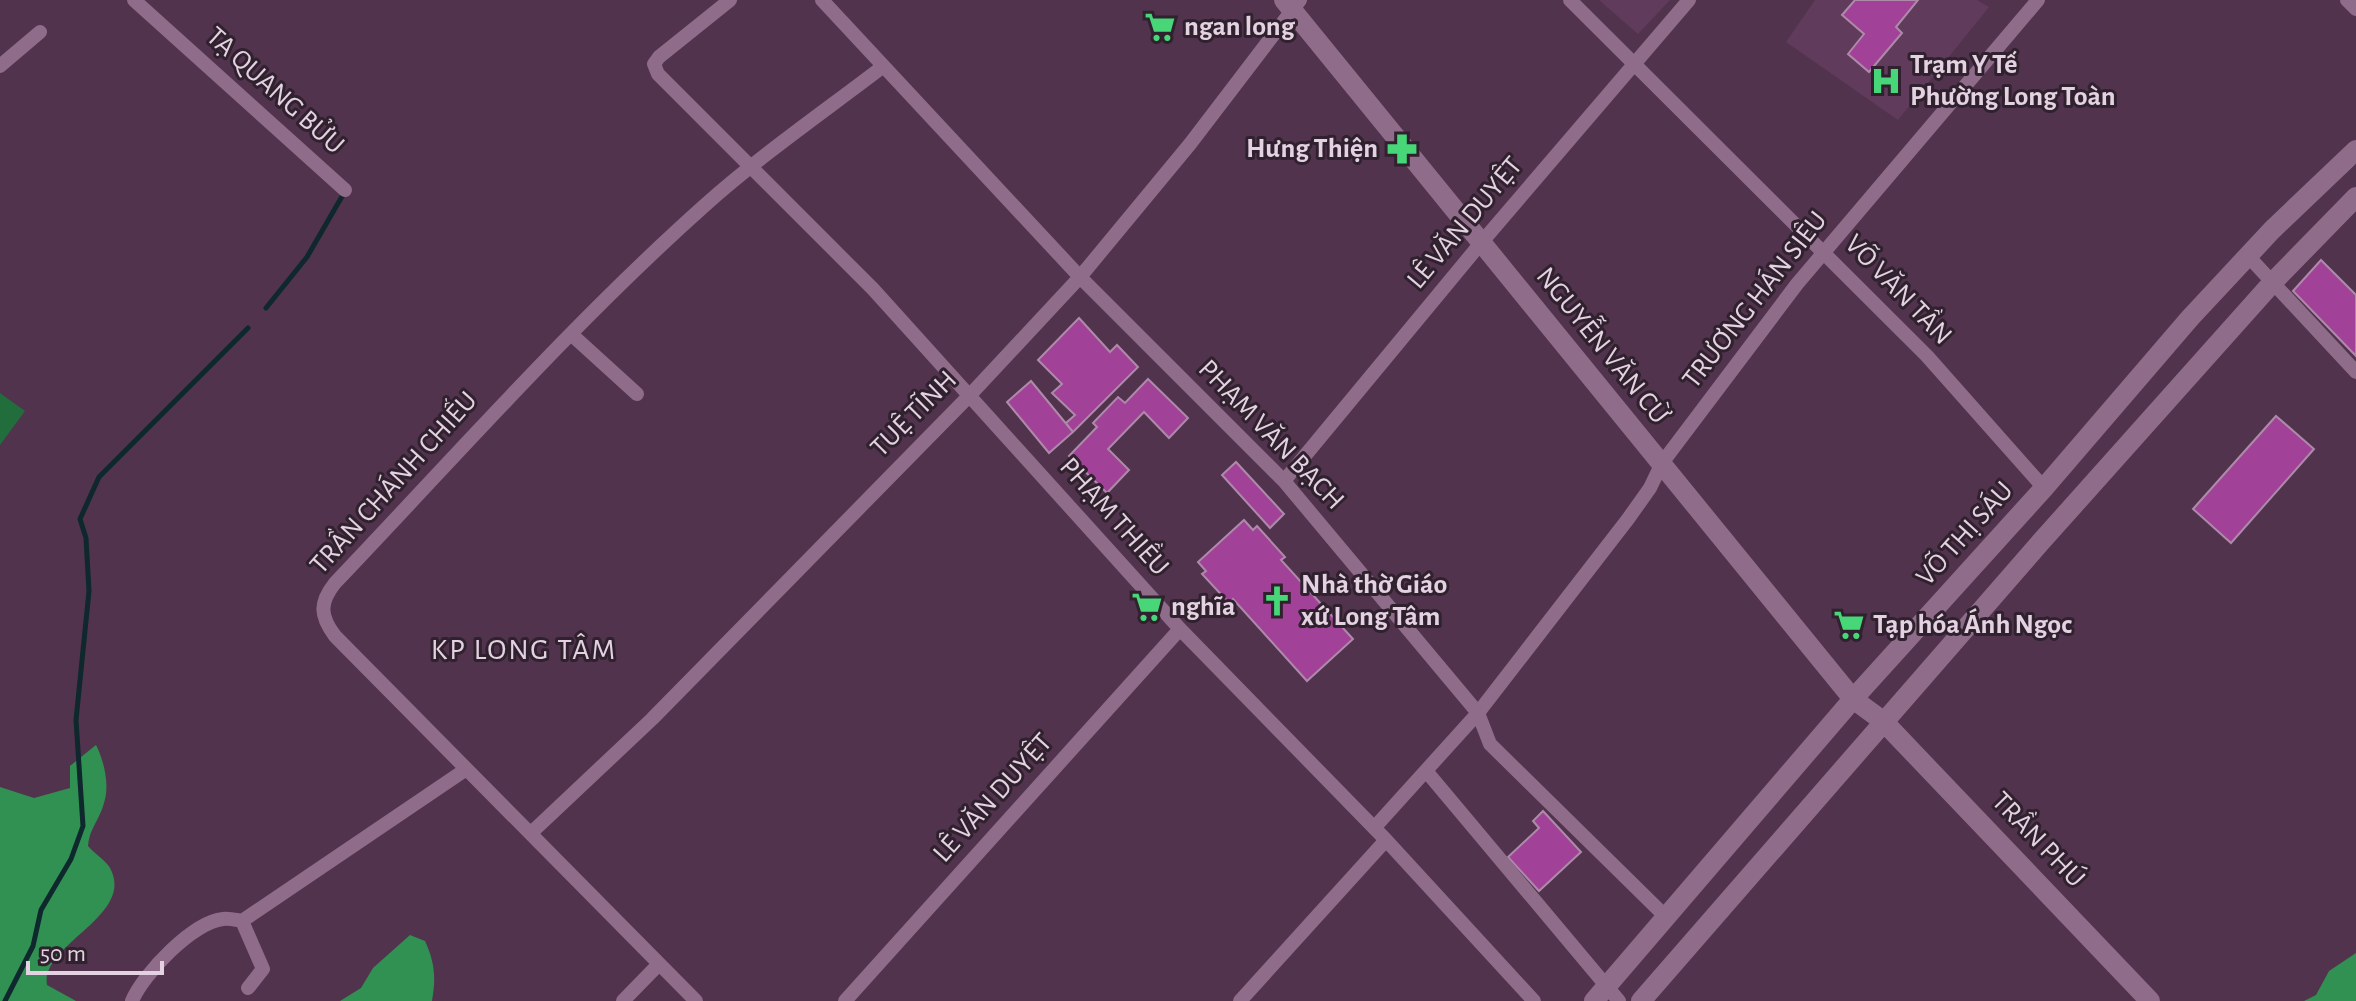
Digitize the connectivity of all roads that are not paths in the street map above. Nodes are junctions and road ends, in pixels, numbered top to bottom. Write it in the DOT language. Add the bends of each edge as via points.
graph roads {
  1 [pos="134,0"];
  2 [pos="730,0"];
  3 [pos="822,0"];
  4 [pos="1570,0"];
  5 [pos="1689,0"];
  6 [pos="2038,0"];
  7 [pos="2347,0"];
  8 [pos="1292,4"];
  9 [pos="2356,9"];
  10 [pos="40,32"];
  11 [pos="1635,63"];
  12 [pos="0,66"];
  13 [pos="881,68"];
  14 [pos="2356,150"];
  15 [pos="751,167"];
  16 [pos="345,190"];
  17 [pos="2356,197"];
  18 [pos="1481,243"];
  19 [pos="1824,250"];
  20 [pos="2248,256"];
  21 [pos="1080,277"];
  22 [pos="2273,282"];
  23 [pos="571,334"];
  24 [pos="2356,372"];
  25 [pos="637,394"];
  26 [pos="970,395"];
  27 [pos="1662,463"];
  28 [pos="1284,481"];
  29 [pos="2044,488"];
  30 [pos="1180,629"];
  31 [pos="1853,699"];
  32 [pos="1478,713"];
  33 [pos="1883,721"];
  34 [pos="465,770"];
  35 [pos="1427,772"];
  36 [pos="1374,828"];
  37 [pos="531,833"];
  38 [pos="1386,840"];
  39 [pos="1666,917"];
  40 [pos="242,921"];
  41 [pos="658,965"];
  42 [pos="248,988"];
  43 [pos="1607,996"];
  44 [pos="132,1001"];
  45 [pos="623,1001"];
  46 [pos="696,1001"];
  47 [pos="845,1001"];
  48 [pos="1240,1001"];
  49 [pos="1534,1001"];
  50 [pos="1641,1001"];
  51 [pos="2150,1001"];
  1 -- 16 [label="street, TẠ QUANG BỬU"];
  2 -- 15 [label="street, PHẠM THIỀU" via="659,57 654,68"];
  3 -- 13 [label="street, PHẠM VĂN BẠCH"];
  4 -- 11 [label="street, VÕ VĂN TẦN"];
  5 -- 11 [label="street, LÊ VĂN DUYỆT"];
  6 -- 19 [label="street, TRƯƠNG HÁN SIÊU"];
  7 -- 9 [label="street"];
  8 -- 18 [label="main road, NGUYỄN VĂN CỪ"];
  8 -- 21 [label="street, TUỆ TĨNH" via="1190,144"];
  10 -- 12 [label="street"];
  11 -- 18 [label="street, LÊ VĂN DUYỆT"];
  11 -- 19 [label="street, VÕ VĂN TẦN"];
  13 -- 15 [label="street, TRẦN CHÁNH CHIẾU"];
  13 -- 21 [label="street, PHẠM VĂN BẠCH"];
  14 -- 20 [label="main road, VÕ THỊ SÁU"];
  15 -- 23 [label="street, TRẦN CHÁNH CHIẾU"];
  15 -- 26 [label="street, PHẠM THIỀU"];
  17 -- 22 [label="main road"];
  18 -- 27 [label="main road, NGUYỄN VĂN CỪ"];
  18 -- 28 [label="street, LÊ VĂN DUYỆT"];
  19 -- 27 [label="street, TRƯƠNG HÁN SIÊU"];
  19 -- 29 [label="street, VÕ VĂN TẦN"];
  20 -- 22 [label="street"];
  20 -- 29 [label="main road, VÕ THỊ SÁU"];
  21 -- 26 [label="street, TUỆ TĨNH"];
  21 -- 28 [label="street, PHẠM VĂN BẠCH"];
  22 -- 24 [label="street"];
  22 -- 33 [label="main road"];
  23 -- 25 [label="street"];
  23 -- 34 [label="street, TRẦN CHÁNH CHIẾU" via="335,583 322,606 335,636"];
  26 -- 30 [label="street, PHẠM THIỀU"];
  26 -- 37 [label="street, TUỆ TĨNH" via="652,719"];
  27 -- 31 [label="main road, NGUYỄN VĂN CỪ"];
  27 -- 32 [label="street, TRƯƠNG HÁN SIÊU" via="1635,510"];
  28 -- 32 [label="street, PHẠM VĂN BẠCH"];
  29 -- 31 [label="main road, VÕ THỊ SÁU"];
  30 -- 36 [label="street, PHẠM THIỀU"];
  30 -- 47 [label="street, LÊ VĂN DUYỆT"];
  31 -- 33 [label="main road, NGUYỄN VĂN CỪ"];
  31 -- 39 [label="main road, VÕ THỊ SÁU"];
  32 -- 35 [label="street, TRƯƠNG HÁN SIÊU"];
  32 -- 39 [label="street, PHẠM VĂN BẠCH" via="1490,744"];
  33 -- 50 [label="main road"];
  33 -- 51 [label="main road, TRẦN PHÚ"];
  34 -- 37 [label="street, TRẦN CHÁNH CHIẾU"];
  34 -- 40 [label="street"];
  35 -- 36 [label="street, TRƯƠNG HÁN SIÊU"];
  35 -- 43 [label="street"];
  36 -- 38 [label="street, PHẠM THIỀU"];
  37 -- 41 [label="street, TRẦN CHÁNH CHIẾU"];
  38 -- 48 [label="street"];
  38 -- 49 [label="street, PHẠM THIỀU"];
  39 -- 43 [label="main road, VÕ THỊ SÁU"];
  40 -- 42 [label="street" via="263,969"];
  40 -- 44 [label="street" via="223,919 200,928 155,967"];
  41 -- 45 [label="street"];
  41 -- 46 [label="street, TRẦN CHÁNH CHIẾU"];
}
